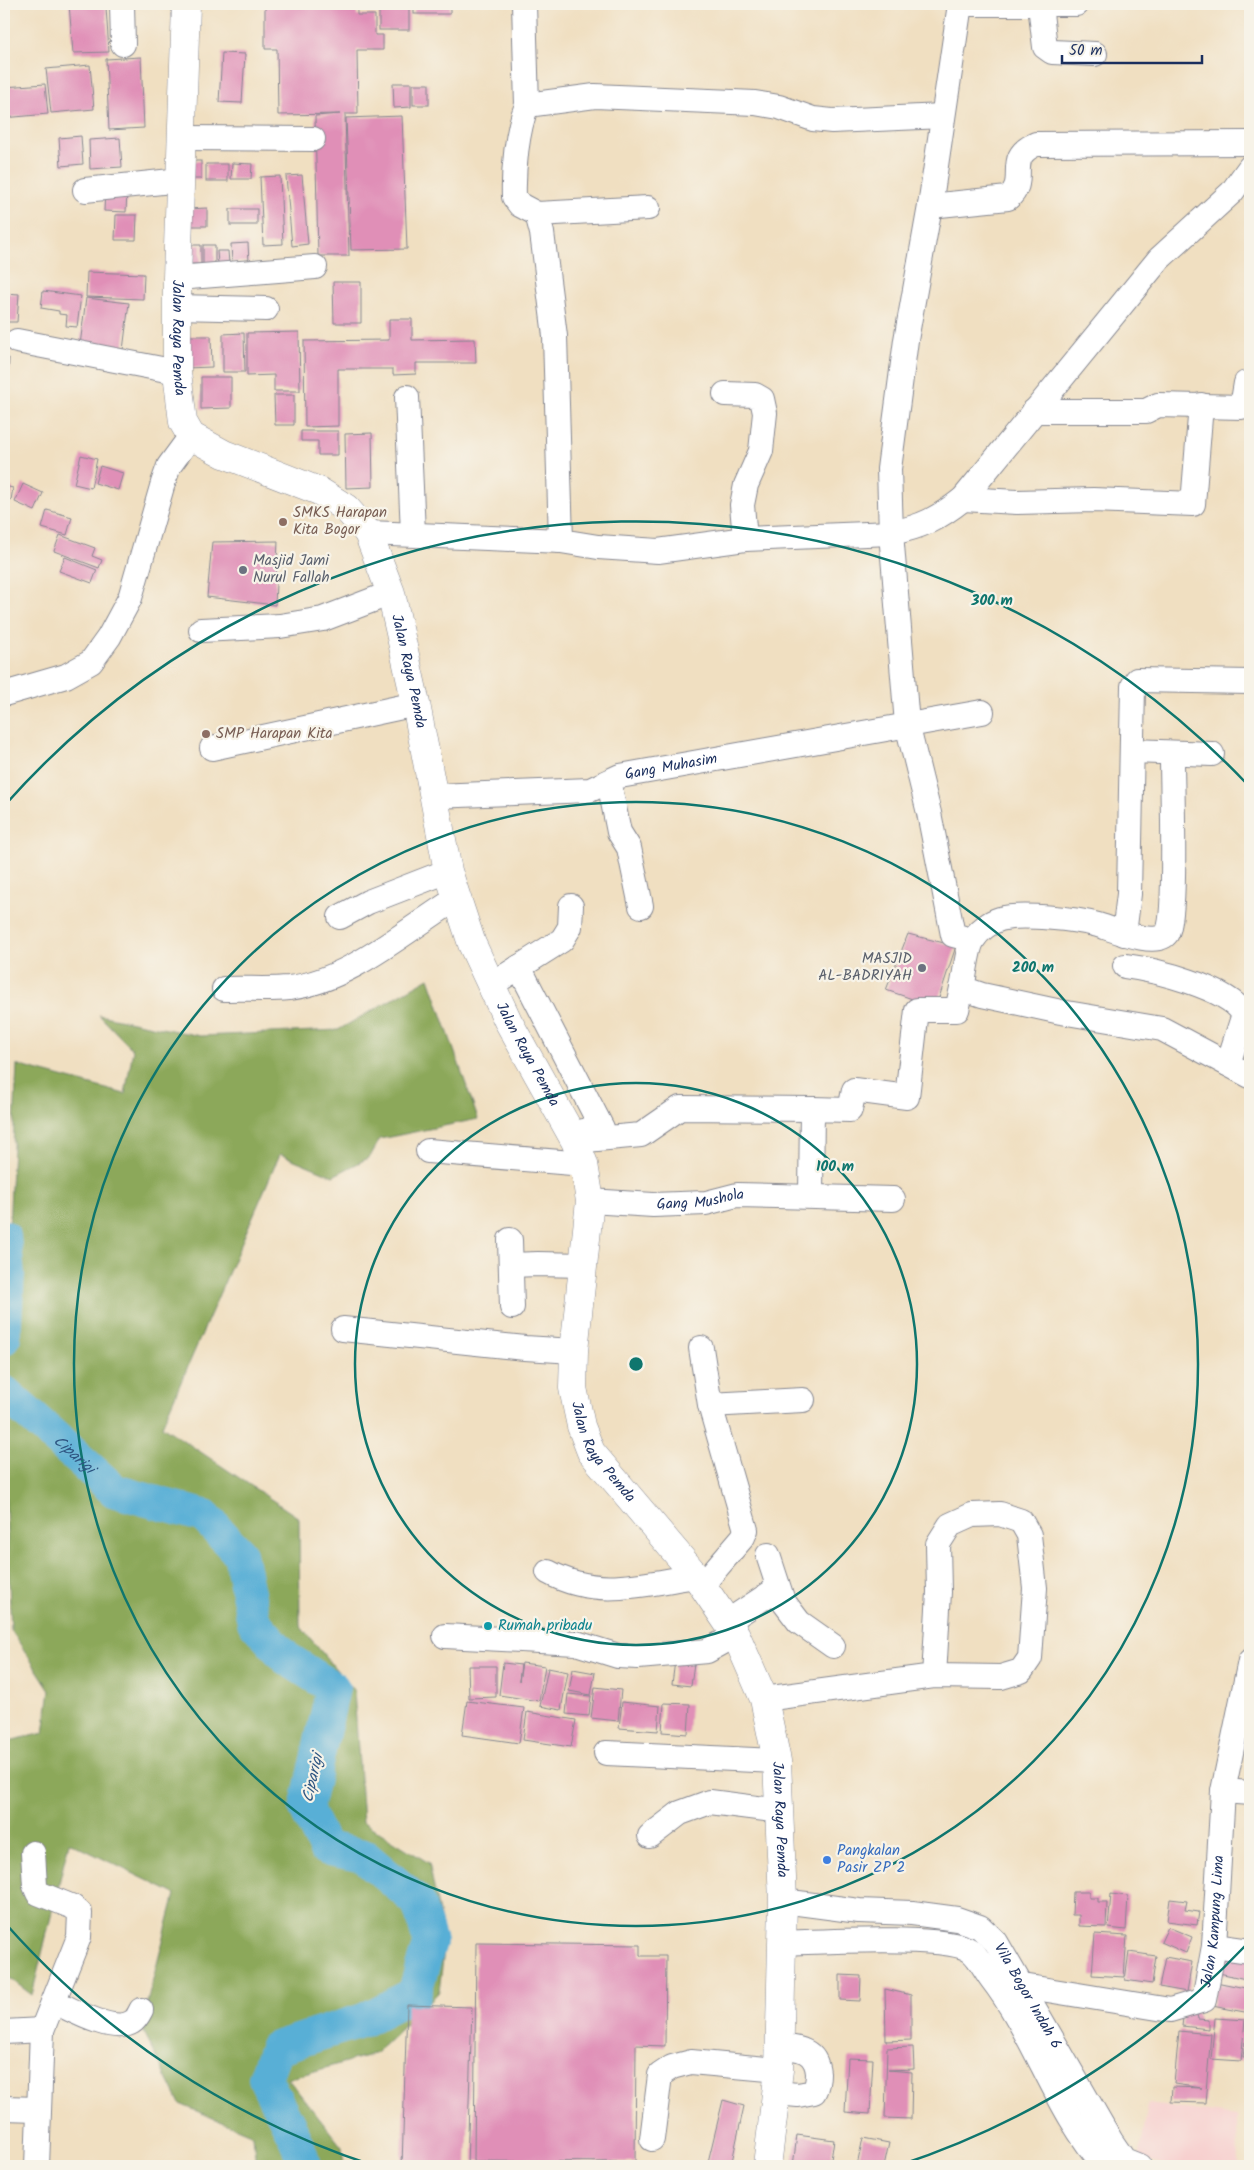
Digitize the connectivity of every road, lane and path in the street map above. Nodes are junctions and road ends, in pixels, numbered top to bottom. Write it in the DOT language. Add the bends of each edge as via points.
graph roads {
  1 [pos="122,4"];
  2 [pos="186,4"];
  3 [pos="524,4"];
  4 [pos="960,4"];
  5 [pos="967,4"];
  6 [pos="1076,4"];
  7 [pos="1040,5"];
  8 [pos="124,44"];
  9 [pos="1094,54"];
  10 [pos="527,105"];
  11 [pos="943,116"];
  12 [pos="182,138"];
  13 [pos="313,139"];
  14 [pos="1250,144"];
  15 [pos="1250,167"];
  16 [pos="181,180"];
  17 [pos="85,190"];
  18 [pos="930,206"];
  19 [pos="648,208"];
  20 [pos="537,214"];
  21 [pos="315,266"];
  22 [pos="177,278"];
  23 [pos="177,307"];
  24 [pos="266,309"];
  25 [pos="17,341"];
  26 [pos="177,372"];
  27 [pos="1250,382"];
  28 [pos="725,394"];
  29 [pos="406,397"];
  30 [pos="1201,405"];
  31 [pos="1034,411"];
  32 [pos="191,436"];
  33 [pos="963,499"];
  34 [pos="368,533"];
  35 [pos="413,533"];
  36 [pos="891,533"];
  37 [pos="745,539"];
  38 [pos="561,541"];
  39 [pos="391,593"];
  40 [pos="202,630"];
  41 [pos="1250,682"];
  42 [pos="4,694"];
  43 [pos="416,704"];
  44 [pos="982,712"];
  45 [pos="907,724"];
  46 [pos="212,748"];
  47 [pos="1133,751"];
  48 [pos="1212,754"];
  49 [pos="1172,759"];
  50 [pos="609,782"];
  51 [pos="435,796"];
  52 [pos="448,872"];
  53 [pos="456,899"];
  54 [pos="571,906"];
  55 [pos="641,906"];
  56 [pos="340,916"];
  57 [pos="1124,934"];
  58 [pos="972,940"];
  59 [pos="519,966"];
  60 [pos="1125,966"];
  61 [pos="491,986"];
  62 [pos="962,988"];
  63 [pos="224,989"];
  64 [pos="1228,1064"];
  65 [pos="1250,1076"];
  66 [pos="812,1110"];
  67 [pos="576,1146"];
  68 [pos="428,1151"];
  69 [pos="811,1195"];
  70 [pos="892,1199"];
  71 [pos="590,1201"];
  72 [pos="510,1240"];
  73 [pos="511,1266"];
  74 [pos="584,1266"];
  75 [pos="512,1307"];
  76 [pos="343,1329"];
  77 [pos="700,1348"];
  78 [pos="574,1351"];
  79 [pos="803,1400"];
  80 [pos="710,1405"];
  81 [pos="768,1555"];
  82 [pos="548,1572"];
  83 [pos="699,1580"];
  84 [pos="778,1588"];
  85 [pos="732,1628"];
  86 [pos="445,1636"];
  87 [pos="833,1646"];
  88 [pos="1250,1660"];
  89 [pos="934,1676"];
  90 [pos="764,1700"];
  91 [pos="606,1753"];
  92 [pos="777,1761"];
  93 [pos="1224,1790"];
  94 [pos="1250,1793"];
  95 [pos="780,1811"];
  96 [pos="650,1836"];
  97 [pos="33,1853"];
  98 [pos="783,1900"];
  99 [pos="912,1913"];
  100 [pos="910,1942"];
  101 [pos="783,1943"];
  102 [pos="1214,1946"];
  103 [pos="1250,1951"];
  104 [pos="1013,1990"];
  105 [pos="55,2002"];
  106 [pos="141,2010"];
  107 [pos="42,2030"];
  108 [pos="4,2032"];
  109 [pos="778,2069"];
  110 [pos="1066,2087"];
  111 [pos="4,2108"];
  112 [pos="38,2109"];
  113 [pos="652,2139"];
  114 [pos="37,2166"];
  115 [pos="767,2166"];
  116 [pos="1105,2166"];
  117 [pos="1139,2166"];
  1 -- 8 [label="street"];
  2 -- 12 [label="main road, Jalan Raya Pemda"];
  3 -- 10 [label="street"];
  4 -- 11 [label="street"];
  5 -- 7 [label="street"];
  6 -- 7 [label="street"];
  7 -- 9 [label="street" via="1045,48 1052,52"];
  10 -- 11 [label="street" via="594,96 755,103 779,107 813,119"];
  10 -- 20 [label="street" via="522,117 516,159 514,197 520,205"];
  11 -- 18 [label="street"];
  12 -- 13 [label="street"];
  12 -- 16 [label="main road, Jalan Raya Pemda"];
  14 -- 18 [label="street" via="1036,144 1025,149 1019,158 1017,187 1008,198"];
  15 -- 31 [label="street" via="1232,192 1160,259"];
  16 -- 17 [label="street"];
  16 -- 22 [label="main road, Jalan Raya Pemda"];
  18 -- 36 [label="street" via="906,340 889,469"];
  19 -- 20 [label="street"];
  20 -- 38 [label="street" via="555,336"];
  21 -- 22 [label="street"];
  22 -- 23 [label="main road, Jalan Raya Pemda"];
  23 -- 24 [label="street"];
  23 -- 26 [label="main road, Jalan Raya Pemda"];
  25 -- 26 [label="street"];
  26 -- 32 [label="main road, Jalan Raya Pemda" via="183,422"];
  27 -- 30 [label="street" via="1246,383 1242,407"];
  28 -- 37 [label="street" via="755,394 762,399 764,413 761,451 746,485 742,505"];
  29 -- 35 [label="street"];
  30 -- 31 [label="street" via="1158,405 1146,411"];
  30 -- 33 [label="street" via="1193,504"];
  31 -- 33 [label="street"];
  32 -- 34 [label="main road, Jalan Raya Pemda" via="224,454 319,490 346,508"];
  32 -- 42 [label="street" via="170,466 163,483 130,598 91,662 66,676"];
  33 -- 36 [label="street" via="933,521"];
  34 -- 35 [label="street"];
  34 -- 39 [label="main road, Jalan Raya Pemda"];
  35 -- 38 [label="street"];
  36 -- 37 [label="street"];
  36 -- 45 [label="street"];
  37 -- 38 [label="street" via="658,551"];
  39 -- 40 [label="street" via="323,619 280,626"];
  39 -- 43 [label="main road, Jalan Raya Pemda"];
  41 -- 47 [label="street" via="1137,680 1133,686"];
  43 -- 46 [label="street"];
  43 -- 51 [label="main road, Jalan Raya Pemda"];
  44 -- 45 [label="street, Gang Muhasim"];
  45 -- 50 [label="street, Gang Muhasim" via="620,776"];
  45 -- 58 [label="street" via="954,935"];
  47 -- 48 [label="street"];
  47 -- 57 [label="street" via="1129,894"];
  49 -- 57 [label="street" via="1172,906 1168,932 1156,939"];
  50 -- 51 [label="street, Gang Muhasim" via="590,790"];
  50 -- 55 [label="street" via="619,832 629,848"];
  51 -- 52 [label="main road, Jalan Raya Pemda"];
  52 -- 53 [label="main road, Jalan Raya Pemda"];
  52 -- 56 [label="street"];
  53 -- 61 [label="main road, Jalan Raya Pemda"];
  53 -- 63 [label="street" via="376,954 334,975 290,988"];
  54 -- 59 [label="street" via="570,927 562,940"];
  57 -- 58 [label="street" via="1096,925 1022,917 988,924"];
  58 -- 62 [label="street"];
  59 -- 61 [label="street"];
  59 -- 67 [label="street" via="602,1128"];
  60 -- 64 [label="street" via="1175,976 1239,1005 1244,1014"];
  61 -- 67 [label="main road, Jalan Raya Pemda"];
  62 -- 64 [label="street" via="1061,1012 1162,1029"];
  62 -- 66 [label="street" via="958,1010 917,1010 906,1097 854,1090 850,1110"];
  64 -- 65 [label="street"];
  66 -- 67 [label="street" via="680,1108 641,1135"];
  66 -- 69 [label="street"];
  67 -- 68 [label="street"];
  67 -- 71 [label="main road, Jalan Raya Pemda"];
  69 -- 70 [label="street, Gang Mushola"];
  69 -- 71 [label="street, Gang Mushola" via="737,1195 706,1203 653,1206"];
  71 -- 74 [label="main road, Jalan Raya Pemda"];
  72 -- 73 [label="street"];
  73 -- 74 [label="street"];
  73 -- 75 [label="street"];
  74 -- 78 [label="main road, Jalan Raya Pemda"];
  76 -- 78 [label="street"];
  77 -- 80 [label="street"];
  78 -- 83 [label="main road, Jalan Raya Pemda" via="573,1388 581,1426 591,1452"];
  79 -- 80 [label="street"];
  80 -- 83 [label="street" via="746,1530 743,1537"];
  81 -- 84 [label="street"];
  82 -- 83 [label="street" via="577,1586 606,1588"];
  83 -- 85 [label="main road, Jalan Raya Pemda"];
  84 -- 85 [label="street"];
  84 -- 87 [label="street" via="799,1622"];
  85 -- 86 [label="street" via="707,1651 638,1657 604,1653 576,1643"];
  85 -- 90 [label="main road, Jalan Raya Pemda"];
  88 -- 93 [label="street, Jalan Kampung Lima"];
  89 -- 89 [label="street" via="938,1544 950,1525 972,1515 1000,1514 1021,1521 1029,1534 1034,1588 1030,1658 1021,1671 1001,1677"];
  89 -- 90 [label="street"];
  90 -- 92 [label="main road, Jalan Raya Pemda"];
  91 -- 92 [label="street"];
  92 -- 95 [label="main road, Jalan Raya Pemda"];
  93 -- 94 [label="street"];
  93 -- 102 [label="street, Jalan Kampung Lima"];
  95 -- 96 [label="street" via="710,1802 680,1813"];
  95 -- 98 [label="main road, Jalan Raya Pemda"];
  97 -- 105 [label="street" via="38,1893 80,1913 79,1937"];
  98 -- 99 [label="street, Vila Bogor Indah 6" via="859,1911"];
  98 -- 101 [label="main road, Jalan Raya Pemda"];
  99 -- 100 [label="street"];
  99 -- 104 [label="street, Vila Bogor Indah 6" via="957,1919 980,1927 996,1942"];
  100 -- 101 [label="street"];
  100 -- 104 [label="street" via="947,1943 970,1951"];
  101 -- 109 [label="main road, Jalan Raya Pemda"];
  102 -- 103 [label="street"];
  102 -- 104 [label="street, Jalan Kampung Lima" via="1204,2000 1170,2010"];
  104 -- 110 [label="street, Vila Bogor Indah 6"];
  105 -- 106 [label="street" via="113,2025 128,2025"];
  105 -- 107 [label="street"];
  107 -- 108 [label="street"];
  107 -- 112 [label="street"];
  109 -- 113 [label="street" via="692,2062 672,2067 660,2075"];
  109 -- 115 [label="main road, Jalan Raya Pemda"];
  110 -- 116 [label="street" via="1094,2153"];
  110 -- 117 [label="street, Vila Bogor Indah 6" via="1124,2160"];
  111 -- 112 [label="street"];
  112 -- 114 [label="street"];
}
